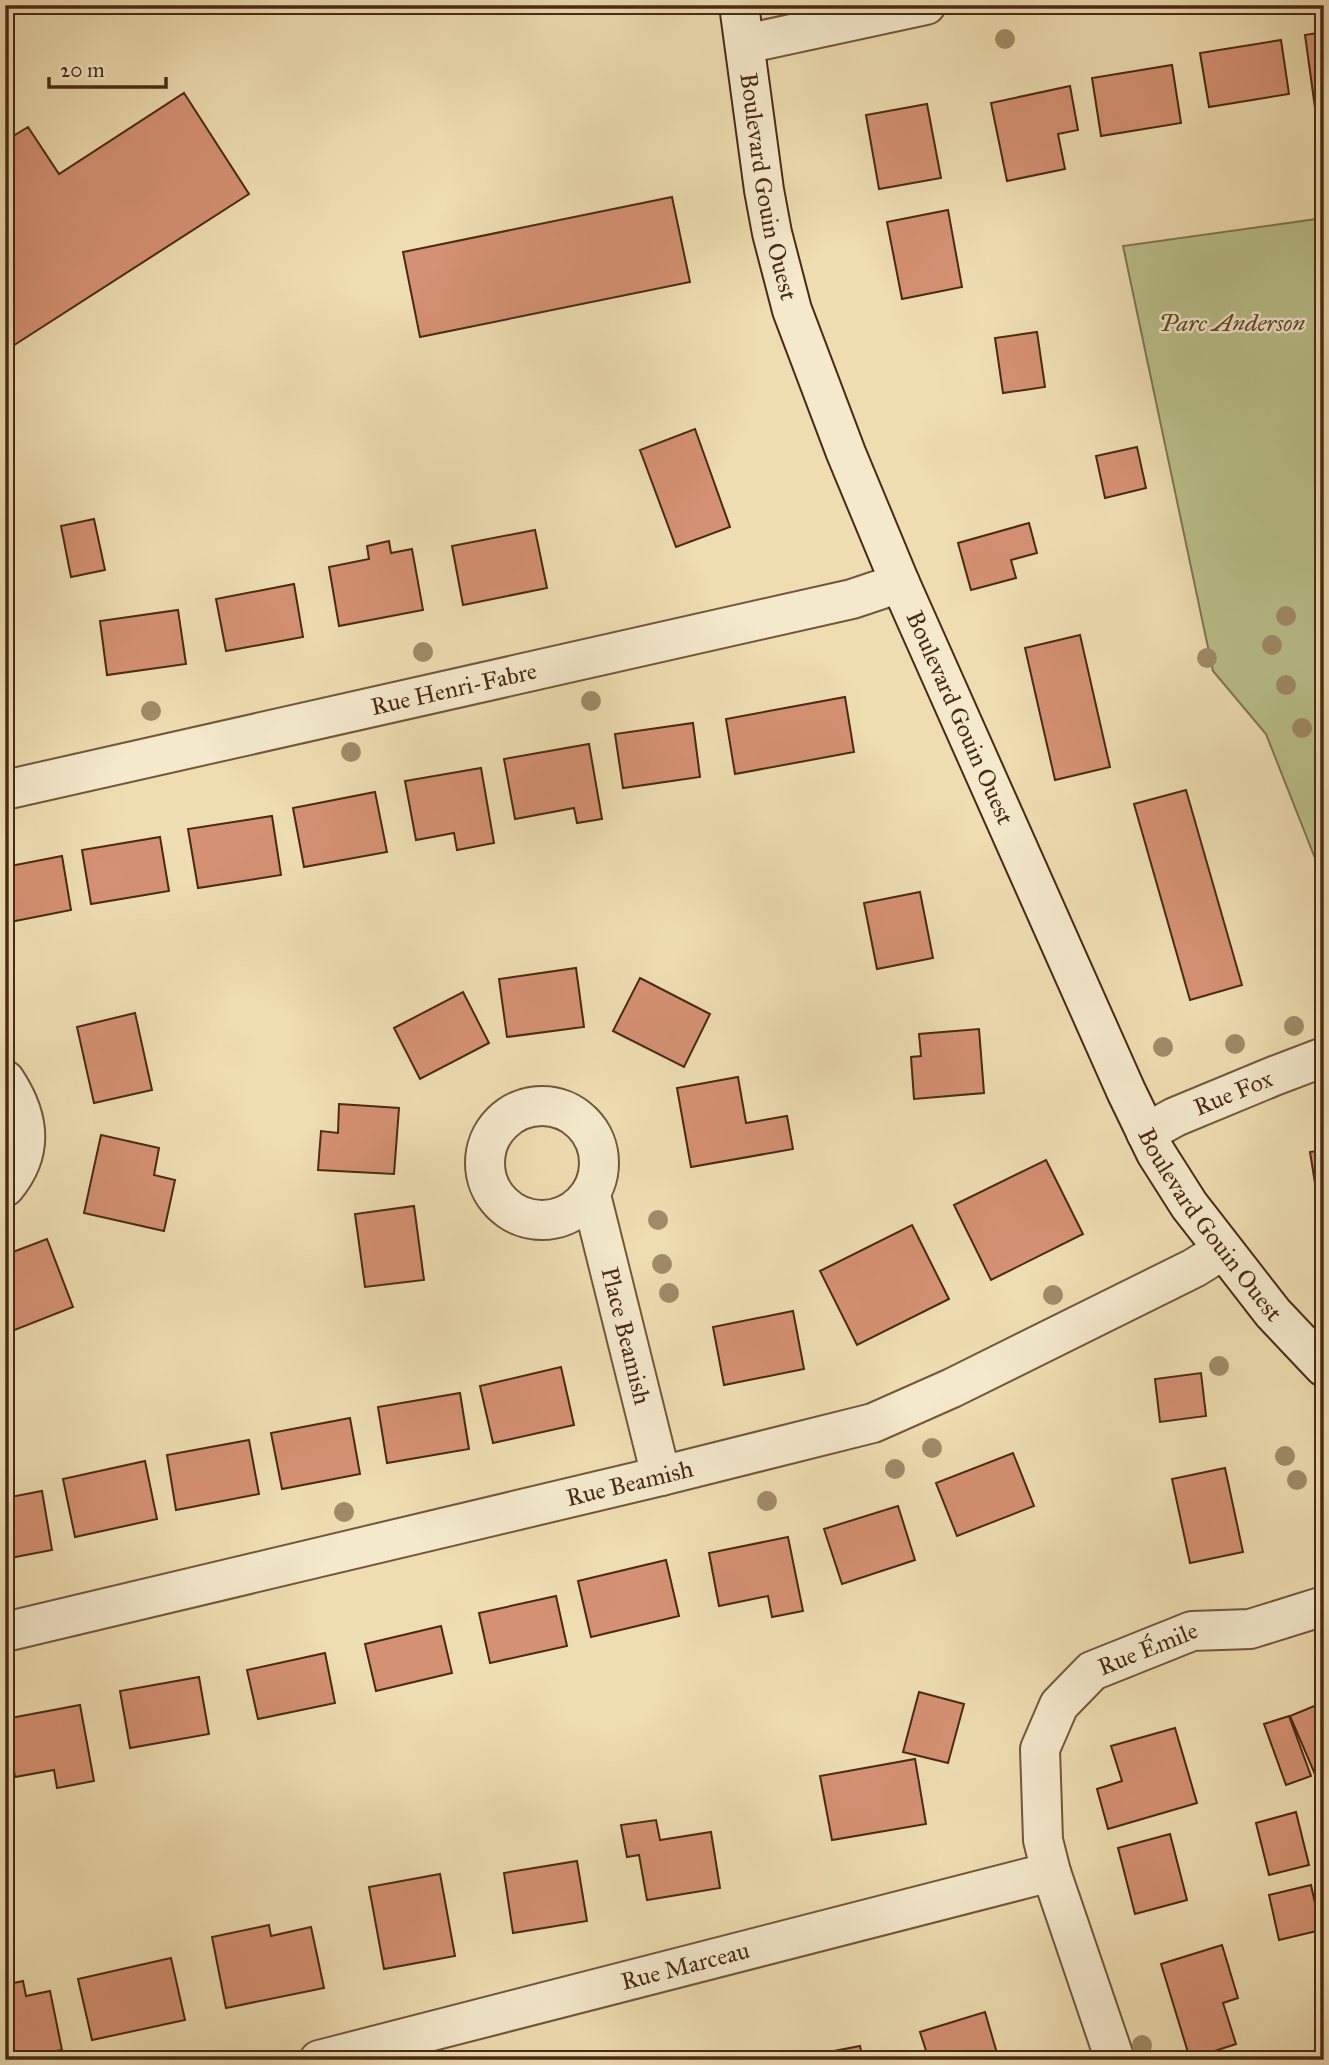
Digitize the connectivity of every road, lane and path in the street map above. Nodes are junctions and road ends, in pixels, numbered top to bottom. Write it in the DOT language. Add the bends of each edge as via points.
graph roads {
  1 [pos="739,5"];
  2 [pos="926,5"];
  3 [pos="745,44"];
  4 [pos="900,583"];
  5 [pos="5,790"];
  6 [pos="1324,1057"];
  7 [pos="5,1080"];
  8 [pos="1146,1133"];
  9 [pos="5,1187"];
  10 [pos="591,1195"];
  11 [pos="1223,1250"];
  12 [pos="1324,1367"];
  13 [pos="661,1476"];
  14 [pos="1324,1606"];
  15 [pos="5,1633"];
  16 [pos="1051,1872"];
  17 [pos="419,2047"];
  18 [pos="318,2060"];
  19 [pos="1115,2060"];
  1 -- 3 [label="street, Boulevard Gouin Ouest"];
  2 -- 3 [label="street"];
  3 -- 4 [label="street, Boulevard Gouin Ouest" via="764,190 786,290"];
  4 -- 5 [label="street, Rue Henri-Fabre" via="852,599"];
  4 -- 8 [label="street, Boulevard Gouin Ouest"];
  6 -- 8 [label="street, Rue Fox"];
  7 -- 9 [label="street" via="19,1100 26,1126 24,1152"];
  8 -- 11 [label="street, Boulevard Gouin Ouest" via="1169,1176"];
  10 -- 13 [label="street, Place Beamish"];
  11 -- 12 [label="street, Boulevard Gouin Ouest"];
  11 -- 13 [label="street, Rue Beamish" via="873,1423"];
  13 -- 15 [label="street, Rue Beamish"];
  14 -- 16 [label="street, Rue Émile" via="1250,1629 1192,1631 1091,1671 1059,1705 1040,1749 1043,1840"];
  16 -- 17 [label="street, Rue Marceau"];
  16 -- 19 [label="street, Rue Émile"];
  17 -- 18 [label="street, Rue Marceau"];
}
